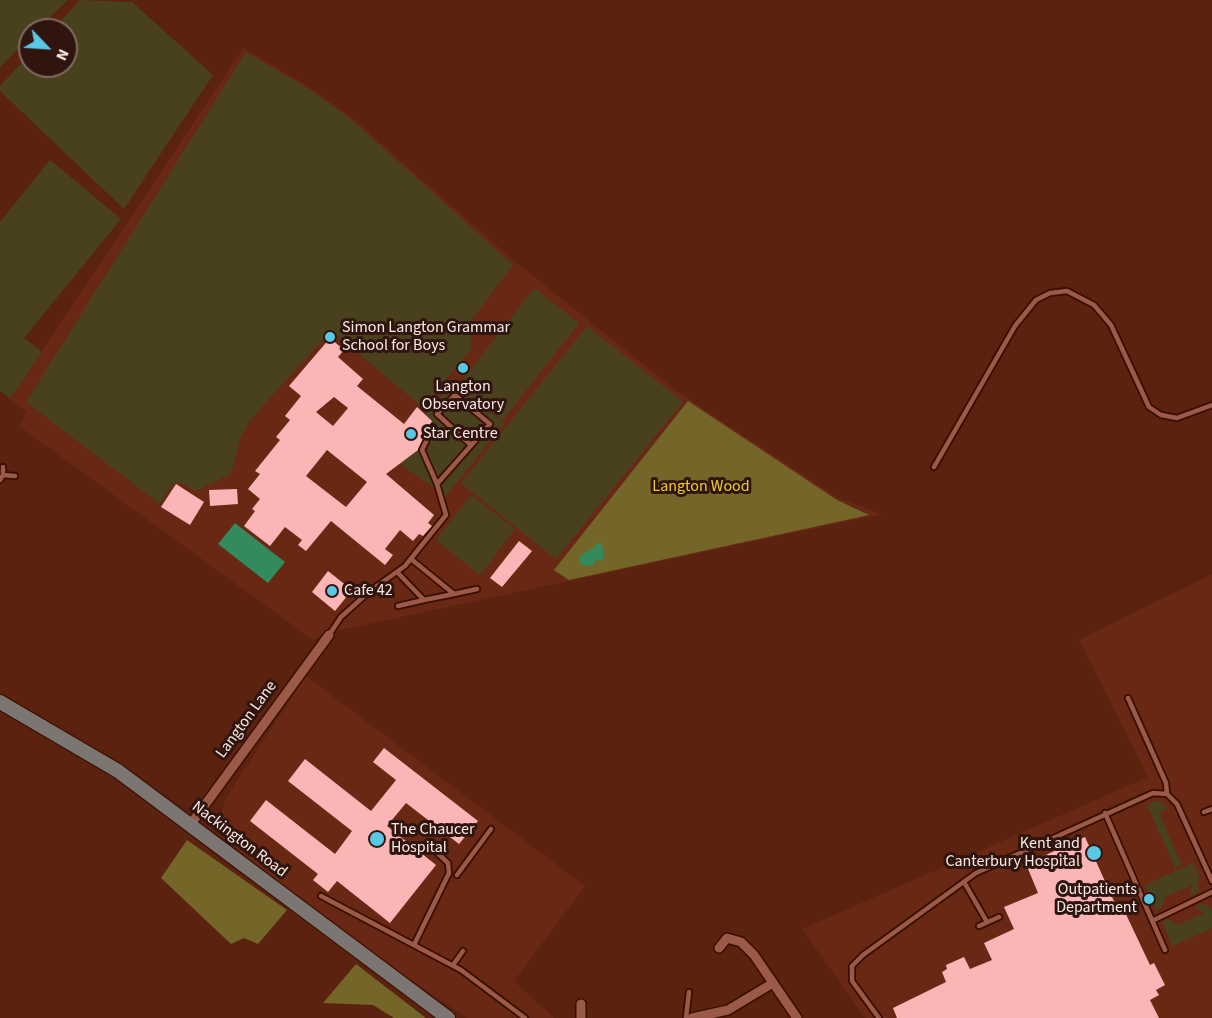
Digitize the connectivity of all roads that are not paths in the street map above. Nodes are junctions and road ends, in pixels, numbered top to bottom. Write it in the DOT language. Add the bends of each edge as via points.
graph roads {
  1 [pos="1212,405"];
  2 [pos="433,427"];
  3 [pos="471,445"];
  4 [pos="3,467"];
  5 [pos="934,467"];
  6 [pos="15,476"];
  7 [pos="2,477"];
  8 [pos="437,484"];
  9 [pos="411,559"];
  10 [pos="397,572"];
  11 [pos="477,590"];
  12 [pos="454,594"];
  13 [pos="424,600"];
  14 [pos="398,606"];
  15 [pos="329,636"];
  16 [pos="1128,698"];
  17 [pos="0,702"];
  18 [pos="1167,794"];
  19 [pos="1212,809"];
  20 [pos="1204,812"];
  21 [pos="1105,813"];
  22 [pos="191,824"];
  23 [pos="491,830"];
  24 [pos="430,846"];
  25 [pos="449,873"];
  26 [pos="1212,881"];
  27 [pos="964,882"];
  28 [pos="1212,892"];
  29 [pos="321,896"];
  30 [pos="999,917"];
  31 [pos="1152,921"];
  32 [pos="987,922"];
  33 [pos="979,926"];
  34 [pos="414,945"];
  35 [pos="719,948"];
  36 [pos="1165,950"];
  37 [pos="463,951"];
  38 [pos="453,965"];
  39 [pos="773,983"];
  40 [pos="689,992"];
  41 [pos="580,1004"];
  42 [pos="448,1018"];
  43 [pos="525,1018"];
  44 [pos="581,1018"];
  45 [pos="686,1018"];
  46 [pos="692,1018"];
  47 [pos="797,1018"];
  48 [pos="879,1018"];
  1 -- 5 [label="lane" via="1177,418 1161,415 1149,407 1111,325 1094,305 1067,291 1050,293 1036,300 1015,326"];
  2 -- 8 [label="lane" via="422,450"];
  3 -- 3 [label="lane" via="437,414 455,395 490,424"];
  3 -- 8 [label="lane"];
  4 -- 7 [label="lane"];
  6 -- 7 [label="lane"];
  8 -- 9 [label="lane" via="446,515"];
  9 -- 10 [label="lane"];
  9 -- 12 [label="lane"];
  10 -- 13 [label="lane"];
  10 -- 15 [label="lane" via="341,617"];
  11 -- 12 [label="lane"];
  12 -- 13 [label="lane"];
  13 -- 14 [label="lane"];
  15 -- 22 [label="street, Langton Lane"];
  16 -- 18 [label="lane" via="1166,783"];
  17 -- 22 [label="main road, Nackington Road" via="118,771"];
  18 -- 21 [label="lane" via="1153,793"];
  18 -- 26 [label="lane" via="1177,804"];
  19 -- 20 [label="lane"];
  21 -- 27 [label="lane"];
  21 -- 31 [label="lane"];
  22 -- 42 [label="main road, Nackington Road"];
  23 -- 25 [label="lane" via="460,876"];
  24 -- 25 [label="lane" via="448,863"];
  25 -- 34 [label="lane"];
  27 -- 32 [label="lane"];
  27 -- 48 [label="lane" via="852,966 852,981"];
  28 -- 31 [label="lane"];
  29 -- 34 [label="lane"];
  30 -- 32 [label="lane"];
  31 -- 36 [label="lane"];
  32 -- 33 [label="lane"];
  34 -- 38 [label="lane"];
  35 -- 39 [label="street" via="727,938 741,942"];
  37 -- 38 [label="lane"];
  38 -- 43 [label="lane"];
  39 -- 46 [label="street" via="728,1010"];
  39 -- 47 [label="street"];
  40 -- 45 [label="lane"];
  41 -- 44 [label="street"];
}
